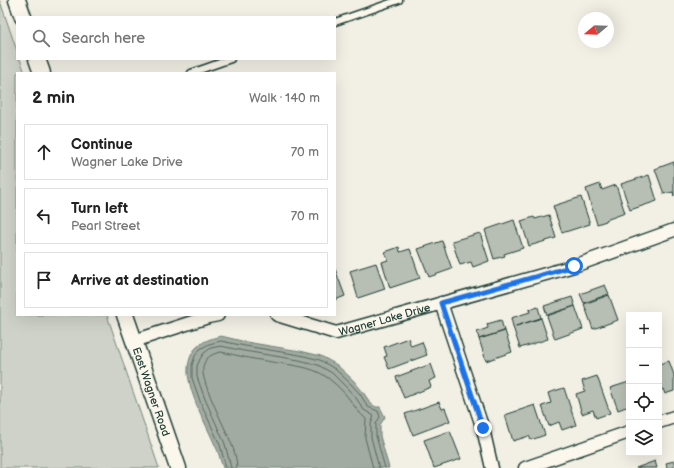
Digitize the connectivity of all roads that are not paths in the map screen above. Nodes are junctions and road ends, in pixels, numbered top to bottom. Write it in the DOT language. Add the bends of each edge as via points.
graph roads {
  1 [pos="17,0"];
  2 [pos="399,0"];
  3 [pos="23,16"];
  4 [pos="336,22"];
  5 [pos="37,60"];
  6 [pos="228,60"];
  7 [pos="42,72"];
  8 [pos="194,72"];
  9 [pos="674,230"];
  10 [pos="441,303"];
  11 [pos="125,316"];
  12 [pos="213,316"];
  13 [pos="280,316"];
  14 [pos="134,341"];
  15 [pos="674,417"];
  16 [pos="662,421"];
  17 [pos="626,433"];
  18 [pos="178,468"];
  19 [pos="492,468"];
  20 [pos="526,468"];
  1 -- 3 [label="street"];
  2 -- 4 [label="lane"];
  5 -- 7 [label="street"];
  6 -- 8 [label="lane"];
  9 -- 10 [label="street, Wagner Lake Drive" via="574,266"];
  10 -- 13 [label="street, Wagner Lake Drive" via="336,333"];
  10 -- 19 [label="street" via="483,428"];
  11 -- 14 [label="street, East Wagner Road"];
  12 -- 14 [label="street"];
  14 -- 18 [label="street, East Wagner Road"];
  15 -- 16 [label="street"];
  17 -- 20 [label="street"];
}
